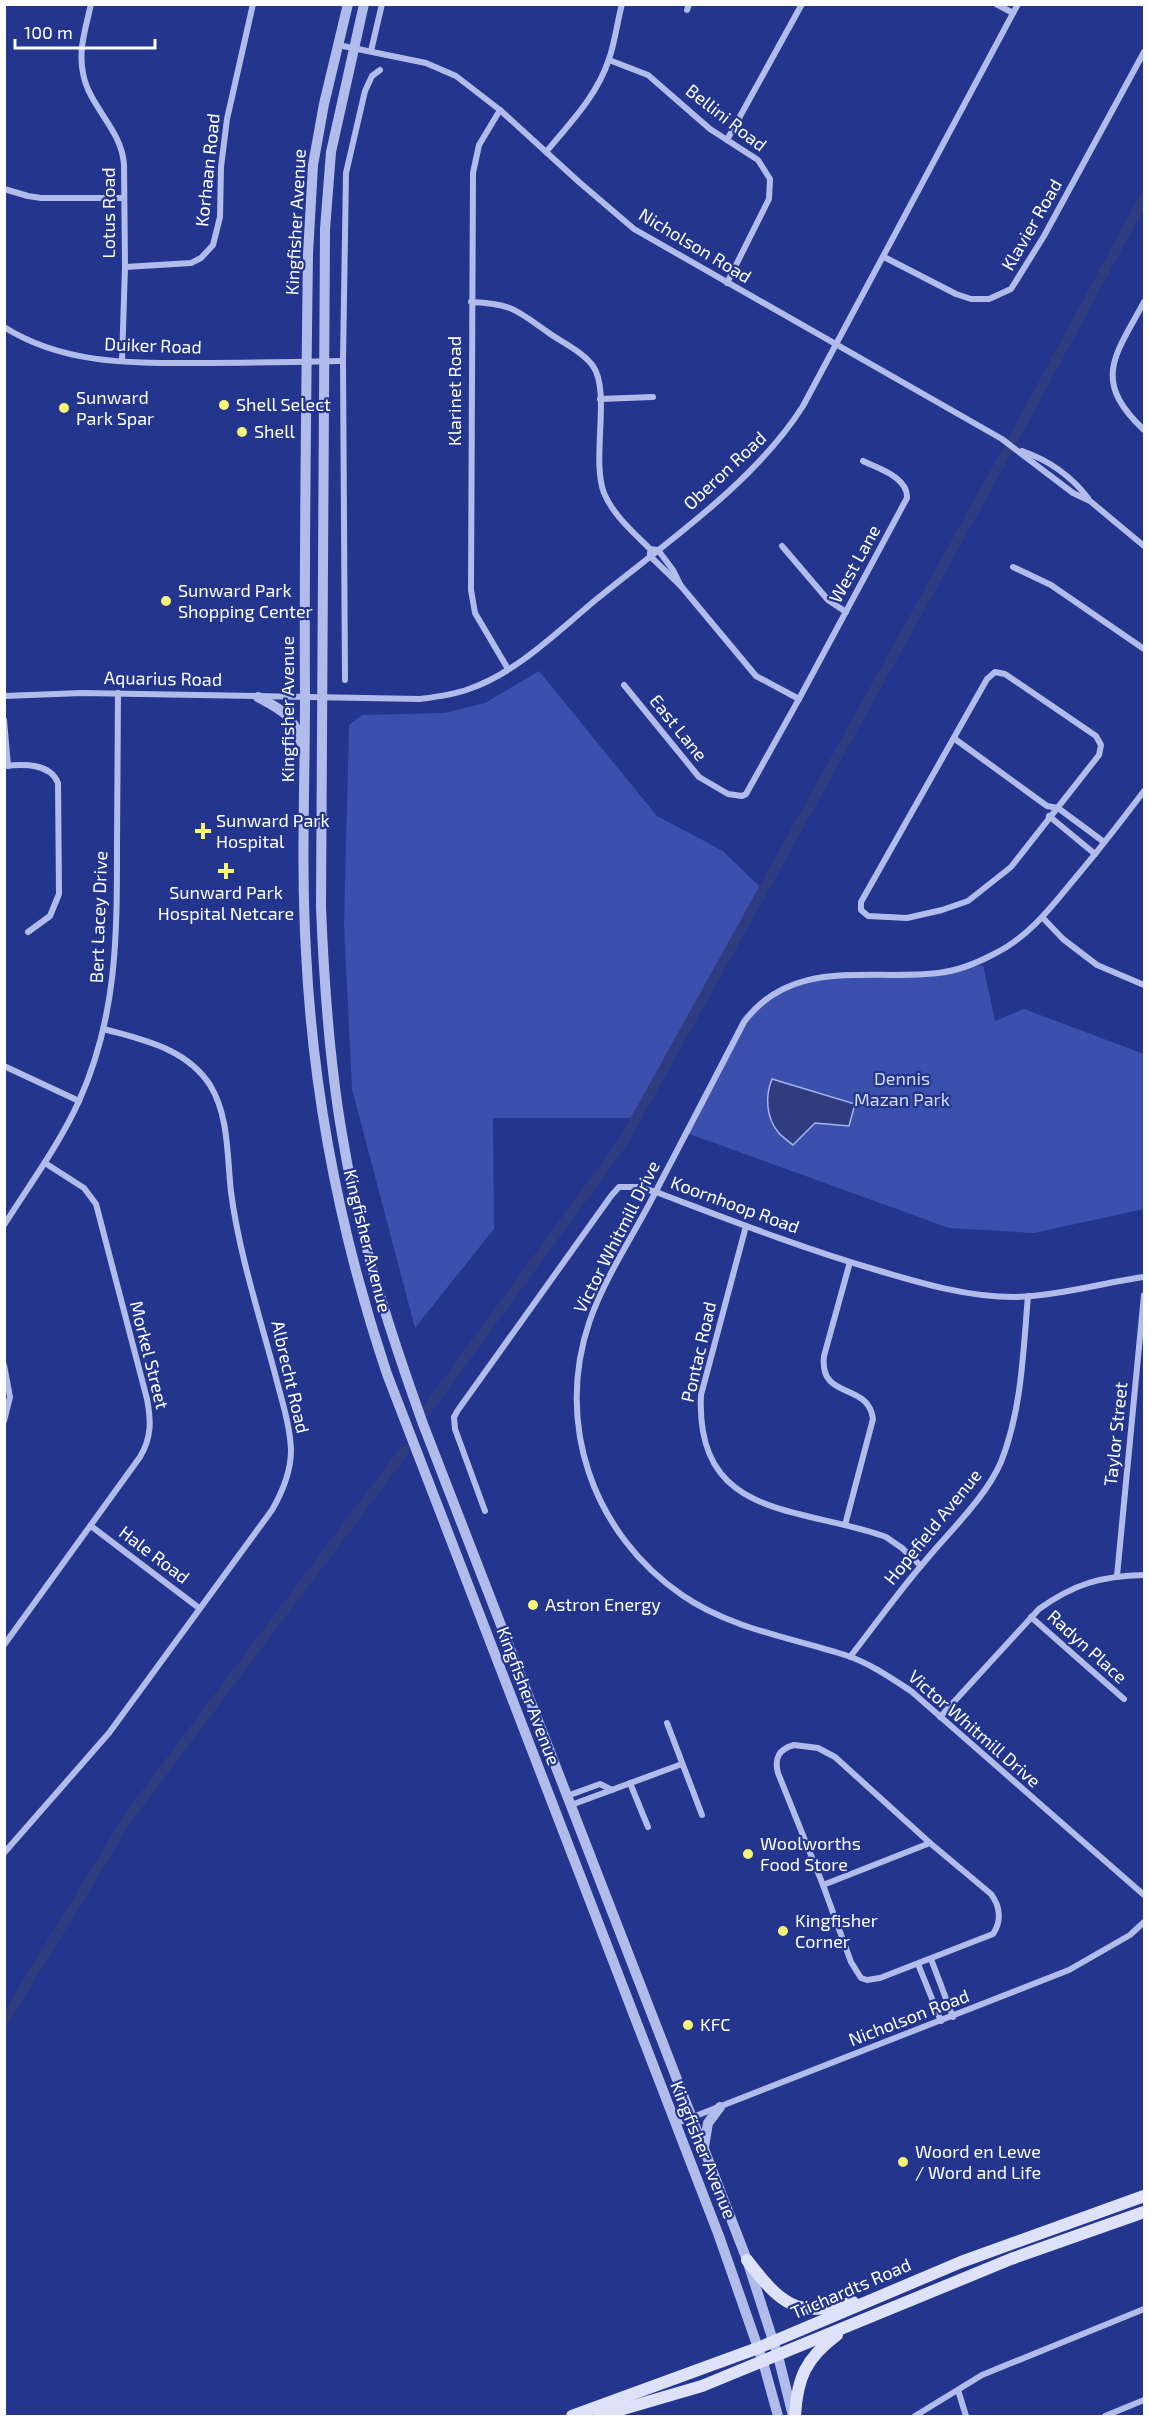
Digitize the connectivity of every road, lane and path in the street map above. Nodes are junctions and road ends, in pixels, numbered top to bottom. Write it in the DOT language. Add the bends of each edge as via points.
graph roads {
  1 [pos="91,4"];
  2 [pos="253,4"];
  3 [pos="348,4"];
  4 [pos="364,4"];
  5 [pos="382,4"];
  6 [pos="622,4"];
  7 [pos="802,4"];
  8 [pos="996,4"];
  9 [pos="1018,4"];
  10 [pos="1013,13"];
  11 [pos="338,45"];
  12 [pos="354,49"];
  13 [pos="371,51"];
  14 [pos="1144,52"];
  15 [pos="609,60"];
  16 [pos="380,70"];
  17 [pos="500,110"];
  18 [pos="727,140"];
  19 [pos="546,152"];
  20 [pos="4,189"];
  21 [pos="124,198"];
  22 [pos="884,257"];
  23 [pos="125,267"];
  24 [pos="727,283"];
  25 [pos="471,302"];
  26 [pos="1144,302"];
  27 [pos="4,327"];
  28 [pos="835,344"];
  29 [pos="122,362"];
  30 [pos="307,362"];
  31 [pos="324,362"];
  32 [pos="343,362"];
  33 [pos="653,397"];
  34 [pos="600,399"];
  35 [pos="1144,430"];
  36 [pos="1019,450"];
  37 [pos="863,461"];
  38 [pos="1090,501"];
  39 [pos="782,546"];
  40 [pos="1144,546"];
  41 [pos="658,550"];
  42 [pos="650,553"];
  43 [pos="1013,567"];
  44 [pos="681,586"];
  45 [pos="846,612"];
  46 [pos="1144,649"];
  47 [pos="508,669"];
  48 [pos="345,680"];
  49 [pos="624,685"];
  50 [pos="118,693"];
  51 [pos="4,696"];
  52 [pos="258,697"];
  53 [pos="305,697"];
  54 [pos="322,697"];
  55 [pos="800,699"];
  56 [pos="4,720"];
  57 [pos="955,739"];
  58 [pos="304,751"];
  59 [pos="6,766"];
  60 [pos="1144,791"];
  61 [pos="1047,806"];
  62 [pos="1058,808"];
  63 [pos="1050,817"];
  64 [pos="1104,842"];
  65 [pos="1095,854"];
  66 [pos="1043,918"];
  67 [pos="28,932"];
  68 [pos="1144,985"];
  69 [pos="104,1029"];
  70 [pos="4,1066"];
  71 [pos="79,1101"];
  72 [pos="45,1163"];
  73 [pos="656,1192"];
  74 [pos="4,1225"];
  75 [pos="746,1226"];
  76 [pos="850,1262"];
  77 [pos="1144,1276"];
  78 [pos="1144,1295"];
  79 [pos="1028,1296"];
  80 [pos="4,1365"];
  81 [pos="4,1421"];
  82 [pos="485,1511"];
  83 [pos="845,1525"];
  84 [pos="91,1526"];
  85 [pos="921,1566"];
  86 [pos="1144,1575"];
  87 [pos="1117,1576"];
  88 [pos="199,1608"];
  89 [pos="1031,1617"];
  90 [pos="4,1645"];
  91 [pos="850,1657"];
  92 [pos="1124,1699"];
  93 [pos="940,1717"];
  94 [pos="667,1723"];
  95 [pos="682,1764"];
  96 [pos="630,1783"];
  97 [pos="569,1801"];
  98 [pos="702,1815"];
  99 [pos="648,1827"];
  100 [pos="930,1843"];
  101 [pos="4,1853"];
  102 [pos="824,1885"];
  103 [pos="1144,1895"];
  104 [pos="1144,1923"];
  105 [pos="931,1959"];
  106 [pos="918,1964"];
  107 [pos="953,2017"];
  108 [pos="941,2021"];
  109 [pos="720,2107"];
  110 [pos="691,2118"];
  111 [pos="675,2125"];
  112 [pos="703,2149"];
  113 [pos="1144,2196"];
  114 [pos="1144,2212"];
  115 [pos="747,2260"];
  116 [pos="883,2296"];
  117 [pos="1144,2309"];
  118 [pos="853,2324"];
  119 [pos="773,2341"];
  120 [pos="758,2349"];
  121 [pos="778,2356"];
  122 [pos="763,2362"];
  123 [pos="958,2390"];
  124 [pos="1144,2400"];
  125 [pos="634,2401"];
  126 [pos="572,2416"];
  127 [pos="599,2416"];
  128 [pos="778,2416"];
  129 [pos="794,2416"];
  130 [pos="915,2416"];
  131 [pos="966,2416"];
  132 [pos="1105,2416"];
  1 -- 21 [label="street, Lotus Road" via="82,44 83,73 121,145"];
  2 -- 23 [label="street, Korhaan Road" via="227,119 220,218 213,244 191,263"];
  3 -- 11 [label="street, Kingfisher Avenue"];
  4 -- 12 [label="street, Kingfisher Avenue"];
  5 -- 13 [label="street"];
  6 -- 15 [label="street"];
  7 -- 18 [label="street"];
  8 -- 10 [label="street"];
  9 -- 10 [label="street, Oberon Road"];
  10 -- 22 [label="street, Oberon Road"];
  11 -- 12 [label="street, Nicholson Road"];
  11 -- 30 [label="street, Kingfisher Avenue" via="311,182"];
  12 -- 13 [label="street, Nicholson Road"];
  12 -- 31 [label="street, Kingfisher Avenue" via="336,123 327,183"];
  13 -- 17 [label="street, Nicholson Road" via="441,69 469,84"];
  14 -- 22 [label="street, Klavier Road" via="1011,289 989,299 971,299"];
  15 -- 18 [label="street, Bellini Road" via="648,75"];
  15 -- 19 [label="street" via="590,98"];
  16 -- 32 [label="street" via="372,76 365,91 346,173"];
  17 -- 19 [label="street, Nicholson Road"];
  17 -- 25 [label="street, Klarinet Road" via="475,159"];
  18 -- 24 [label="street, Bellini Road" via="758,160 770,184 769,199"];
  19 -- 24 [label="street, Nicholson Road" via="634,229"];
  20 -- 21 [label="street" via="41,198"];
  21 -- 23 [label="street, Lotus Road"];
  22 -- 28 [label="street, Oberon Road"];
  23 -- 29 [label="street, Lotus Road"];
  24 -- 28 [label="street, Nicholson Road"];
  25 -- 34 [label="street" via="512,307 580,355 594,368"];
  25 -- 47 [label="street, Klarinet Road" via="471,597 480,623"];
  26 -- 35 [label="street" via="1117,351 1112,378 1119,400"];
  27 -- 29 [label="street, Duiker Road" via="46,348"];
  28 -- 36 [label="street, Nicholson Road"];
  28 -- 41 [label="street, Oberon Road" via="804,406 778,443"];
  29 -- 30 [label="street, Duiker Road"];
  30 -- 31 [label="street, Duiker Road"];
  30 -- 53 [label="street, Kingfisher Avenue"];
  31 -- 32 [label="street, Duiker Road"];
  31 -- 54 [label="street, Kingfisher Avenue"];
  32 -- 48 [label="street"];
  33 -- 34 [label="street"];
  34 -- 42 [label="street" via="603,491"];
  36 -- 38 [label="street, Nicholson Road" via="1059,483"];
  36 -- 38 [label="street, Nicholson Road" via="1069,477"];
  37 -- 45 [label="street, West Lane" via="903,483 908,495"];
  38 -- 40 [label="street, Nicholson Road"];
  39 -- 45 [label="street" via="828,600"];
  41 -- 42 [label="street"];
  41 -- 44 [label="street"];
  42 -- 44 [label="street"];
  42 -- 47 [label="street"];
  43 -- 46 [label="street" via="1051,585"];
  44 -- 55 [label="street" via="756,676"];
  45 -- 55 [label="street, West Lane"];
  47 -- 54 [label="street" via="470,689 434,697"];
  49 -- 55 [label="street, East Lane" via="699,777 733,796 746,794 752,787"];
  50 -- 51 [label="street, Aquarius Road"];
  50 -- 52 [label="street, Aquarius Road"];
  50 -- 69 [label="street, Bert Lacey Drive" via="116,957"];
  52 -- 53 [label="street, Aquarius Road"];
  52 -- 58 [label="street" via="288,714"];
  53 -- 54 [label="street, Aquarius Road"];
  53 -- 58 [label="street, Kingfisher Avenue"];
  54 -- 97 [label="street, Kingfisher Avenue" via="324,981 332,1072 354,1194 400,1362"];
  56 -- 59 [label="street"];
  57 -- 61 [label="street"];
  57 -- 62 [label="street" via="987,679 995,672 1005,674 1096,736 1101,745 1096,760"];
  57 -- 63 [label="street" via="861,902 863,913 873,918 908,918 968,901 1011,867"];
  58 -- 111 [label="street, Kingfisher Avenue" via="303,892 315,1065 332,1170 359,1284 405,1423"];
  59 -- 67 [label="street" via="47,769 56,778 59,790 57,902 50,916"];
  60 -- 64 [label="street, Victor Whitmill Drive"];
  61 -- 62 [label="street"];
  61 -- 63 [label="street"];
  62 -- 63 [label="street"];
  62 -- 64 [label="street"];
  63 -- 65 [label="street"];
  64 -- 65 [label="street, Victor Whitmill Drive"];
  65 -- 66 [label="street, Victor Whitmill Drive"];
  66 -- 68 [label="street" via="1097,965"];
  66 -- 73 [label="street, Victor Whitmill Drive" via="997,953 948,971 822,976 773,993 744,1022"];
  69 -- 71 [label="street, Bert Lacey Drive"];
  69 -- 88 [label="street, Albrecht Road" via="155,1043 178,1054 199,1072 215,1095 221,1109 236,1222 288,1430 290,1461 279,1499"];
  70 -- 71 [label="street"];
  71 -- 72 [label="street, Bert Lacey Drive"];
  72 -- 74 [label="street, Bert Lacey Drive"];
  72 -- 84 [label="street, Morkel Street" via="84,1188 96,1204 150,1419 145,1450"];
  73 -- 75 [label="street, Koornhoop Road"];
  73 -- 82 [label="street, Koornhoop Road" via="629,1186 616,1190 454,1417"];
  73 -- 91 [label="street, Victor Whitmill Drive" via="595,1306 580,1361 578,1425 592,1484 635,1554 683,1596 733,1620"];
  75 -- 76 [label="street, Koornhoop Road"];
  75 -- 83 [label="street, Pontac Road" via="701,1395 703,1436 719,1470 741,1492 774,1509"];
  76 -- 79 [label="street, Koornhoop Road" via="961,1292"];
  76 -- 83 [label="street" via="824,1356 824,1372 831,1383 862,1398 873,1419"];
  77 -- 79 [label="street, Koornhoop Road"];
  78 -- 87 [label="street, Taylor Street"];
  79 -- 85 [label="street, Hopefield Avenue" via="1019,1395 1000,1464 983,1492"];
  80 -- 81 [label="street" via="10,1397"];
  83 -- 85 [label="street, Pontac Road" via="894,1541"];
  84 -- 88 [label="street, Hale Road"];
  84 -- 90 [label="street, Morkel Street"];
  85 -- 91 [label="street, Hopefield Avenue"];
  86 -- 87 [label="street"];
  87 -- 89 [label="street" via="1076,1587"];
  88 -- 101 [label="street, Albrecht Road" via="109,1733"];
  89 -- 92 [label="street, Radyn Place"];
  89 -- 93 [label="street"];
  91 -- 93 [label="street, Victor Whitmill Drive" via="895,1680"];
  93 -- 103 [label="street, Victor Whitmill Drive"];
  94 -- 95 [label="street"];
  95 -- 96 [label="street"];
  95 -- 98 [label="street"];
  96 -- 97 [label="street" via="612,1790 600,1784"];
  96 -- 99 [label="street"];
  97 -- 110 [label="street, Kingfisher Avenue"];
  100 -- 102 [label="street"];
  100 -- 102 [label="street" via="835,1757 818,1748 787,1747 776,1764"];
  100 -- 105 [label="street" via="991,1894 997,1902 999,1920 997,1928 986,1938"];
  102 -- 106 [label="street" via="851,1962 861,1977 880,1978"];
  104 -- 107 [label="street, Nicholson Road" via="1070,1970"];
  105 -- 106 [label="street"];
  105 -- 107 [label="street"];
  106 -- 108 [label="street"];
  107 -- 108 [label="street, Nicholson Road"];
  108 -- 109 [label="street, Nicholson Road"];
  109 -- 110 [label="street, Nicholson Road"];
  109 -- 112 [label="street" via="708,2123"];
  110 -- 111 [label="street, Nicholson Road"];
  110 -- 112 [label="street, Kingfisher Avenue"];
  111 -- 120 [label="street, Kingfisher Avenue"];
  112 -- 115 [label="street, Kingfisher Avenue"];
  113 -- 116 [label="main road, Trichardts Road" via="961,2262"];
  114 -- 118 [label="main road, Trichardts Road" via="1011,2259"];
  115 -- 116 [label="main road" via="777,2296 801,2308 826,2309"];
  115 -- 119 [label="street, Kingfisher Avenue"];
  116 -- 119 [label="main road, Trichardts Road"];
  117 -- 123 [label="street" via="982,2375"];
  118 -- 121 [label="main road, Trichardts Road"];
  118 -- 129 [label="main road" via="818,2350 810,2362 800,2382"];
  119 -- 120 [label="main road, Trichardts Road"];
  119 -- 121 [label="street, Kingfisher Avenue"];
  120 -- 122 [label="street, Kingfisher Avenue"];
  120 -- 125 [label="main road, Trichardts Road"];
  121 -- 122 [label="main road, Trichardts Road"];
  121 -- 129 [label="street, Kingfisher Avenue"];
  122 -- 125 [label="main road, Trichardts Road" via="702,2386"];
  122 -- 128 [label="street, Kingfisher Avenue"];
  123 -- 130 [label="street"];
  123 -- 131 [label="street"];
  124 -- 132 [label="street"];
  125 -- 126 [label="main road, Trichardts Road"];
  125 -- 127 [label="main road, Trichardts Road"];
}
